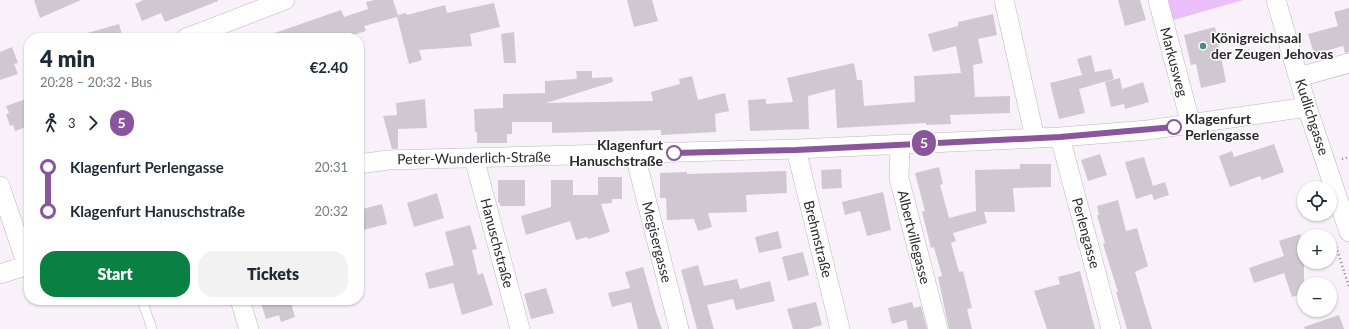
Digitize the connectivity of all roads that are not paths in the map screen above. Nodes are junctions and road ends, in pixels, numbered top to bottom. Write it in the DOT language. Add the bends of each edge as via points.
graph roads {
  1 [pos="285,0"];
  2 [pos="1004,0"];
  3 [pos="1158,0"];
  4 [pos="1276,0"];
  5 [pos="199,33"];
  6 [pos="1349,63"];
  7 [pos="1299,77"];
  8 [pos="1307,106"];
  9 [pos="1191,125"];
  10 [pos="1060,137"];
  11 [pos="1035,138"];
  12 [pos="900,144"];
  13 [pos="796,150"];
  14 [pos="635,155"];
  15 [pos="474,158"];
  16 [pos="364,163"];
  17 [pos="0,186"];
  18 [pos="1341,234"];
  19 [pos="24,254"];
  20 [pos="24,266"];
  21 [pos="0,274"];
  22 [pos="144,305"];
  23 [pos="242,305"];
  24 [pos="152,329"];
  25 [pos="249,329"];
  26 [pos="520,329"];
  27 [pos="679,329"];
  28 [pos="840,329"];
  29 [pos="938,329"];
  30 [pos="1111,329"];
  1 -- 5 [label="street"];
  2 -- 11 [label="street"];
  3 -- 9 [label="street, Markusweg"];
  4 -- 7 [label="street, Kudlichgasse"];
  6 -- 7 [label="street"];
  7 -- 8 [label="street, Kudlichgasse"];
  8 -- 9 [label="street, Peter-Wunderlich-Straße"];
  8 -- 18 [label="street, Kudlichgasse"];
  9 -- 10 [label="street, Peter-Wunderlich-Straße"];
  10 -- 11 [label="street, Peter-Wunderlich-Straße"];
  10 -- 30 [label="street, Perlengasse"];
  11 -- 12 [label="street, Peter-Wunderlich-Straße"];
  12 -- 13 [label="street, Peter-Wunderlich-Straße"];
  12 -- 29 [label="street, Albertvillegasse" via="899,178"];
  13 -- 14 [label="street, Peter-Wunderlich-Straße"];
  13 -- 28 [label="street, Brehmstraße"];
  14 -- 15 [label="street, Peter-Wunderlich-Straße"];
  14 -- 27 [label="street, Megisergasse"];
  15 -- 16 [label="street, Peter-Wunderlich-Straße" via="388,160"];
  15 -- 26 [label="street, Hanuschstraße"];
  17 -- 19 [label="street"];
  20 -- 21 [label="street"];
  22 -- 24 [label="lane"];
  23 -- 25 [label="street"];
}
